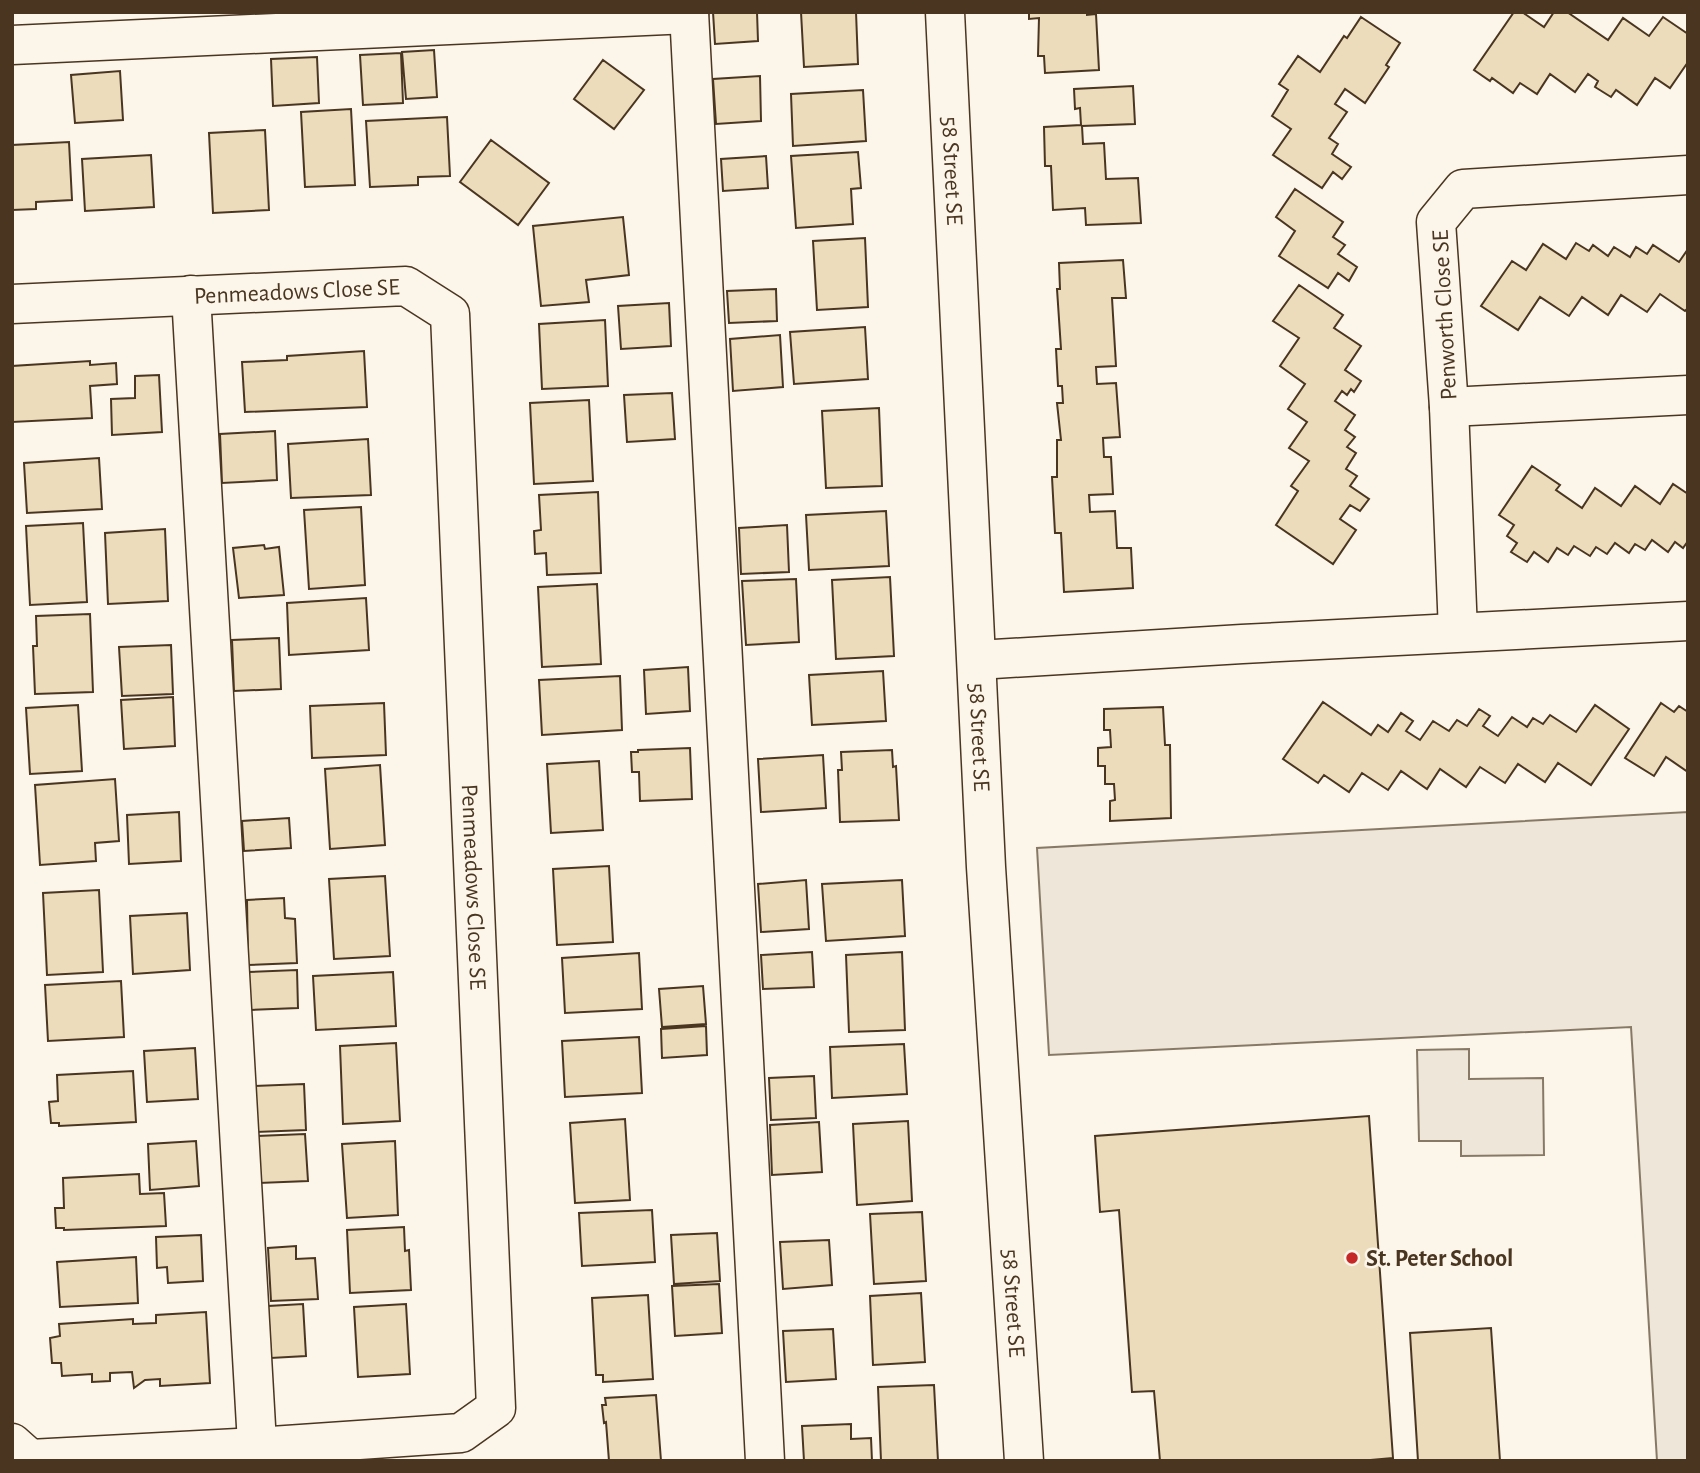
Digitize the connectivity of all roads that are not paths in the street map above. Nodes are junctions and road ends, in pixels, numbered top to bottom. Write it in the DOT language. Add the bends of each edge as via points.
graph roads {
  1 [pos="944,12"];
  2 [pos="689,13"];
  3 [pos="12,46"];
  4 [pos="1688,175"];
  5 [pos="191,295"];
  6 [pos="12,304"];
  7 [pos="1688,395"];
  8 [pos="1449,407"];
  9 [pos="1688,621"];
  10 [pos="1458,632"];
  11 [pos="978,660"];
  12 [pos="12,1443"];
  13 [pos="258,1454"];
  14 [pos="765,1461"];
  15 [pos="1024,1461"];
  1 -- 11 [label="street, 58 Street SE"];
  2 -- 3 [label="street"];
  2 -- 14 [label="street"];
  4 -- 8 [label="street, Penworth Close SE" via="1462,189 1436,222"];
  5 -- 6 [label="street, Penmeadows Close SE"];
  5 -- 13 [label="street"];
  5 -- 13 [label="street, Penmeadows Close SE" via="406,286 450,314 496,1408 461,1433"];
  7 -- 8 [label="street"];
  8 -- 10 [label="street, Penworth Close SE"];
  9 -- 10 [label="street"];
  10 -- 11 [label="street"];
  11 -- 15 [label="street, 58 Street SE" via="986,867"];
  12 -- 13 [label="street, Penmeadows Close SE" via="30,1459"];
}
